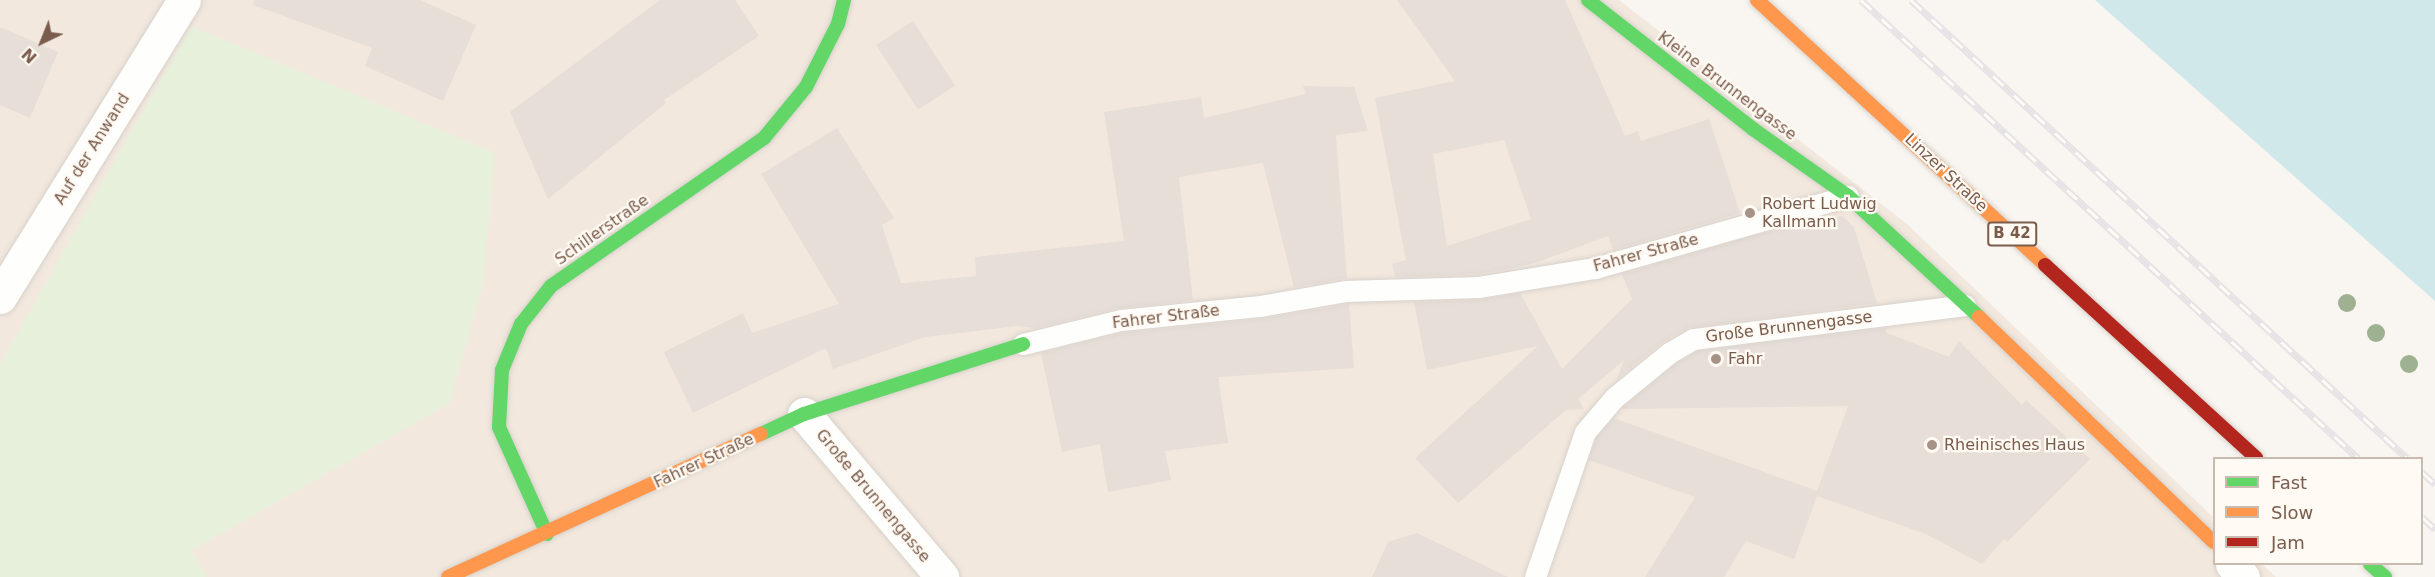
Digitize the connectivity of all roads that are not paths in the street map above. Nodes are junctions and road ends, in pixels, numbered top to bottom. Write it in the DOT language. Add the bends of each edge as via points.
graph roads {
  1 [pos="844,0"];
  2 [pos="1588,0"];
  3 [pos="174,3"];
  4 [pos="1762,4"];
  5 [pos="1848,196"];
  6 [pos="0,297"];
  7 [pos="1965,305"];
  8 [pos="1023,344"];
  9 [pos="804,414"];
  10 [pos="2254,457"];
  11 [pos="547,534"];
  12 [pos="2213,541"];
  13 [pos="2233,565"];
  14 [pos="2371,565"];
  15 [pos="448,577"];
  16 [pos="942,577"];
  17 [pos="1535,577"];
  18 [pos="2243,577"];
  19 [pos="2385,577"];
  1 -- 11 [label="street, Schillerstraße" via="838,24 806,87 764,138 551,286 520,324 502,370 499,427"];
  2 -- 5 [label="street, Kleine Brunnengasse" via="1753,129"];
  3 -- 6 [label="street, Auf der Anwand"];
  4 -- 10 [label="street, Linzer Straße / B 42"];
  5 -- 7 [label="street"];
  5 -- 8 [label="lane, Fahrer Straße" via="1595,268 1479,287 1345,291 1260,306 1121,320"];
  7 -- 12 [label="street"];
  7 -- 17 [label="lane, Große Brunnengasse" via="1693,339 1669,353 1614,398 1585,432"];
  8 -- 9 [label="street, Fahrer Straße"];
  9 -- 11 [label="street, Fahrer Straße"];
  9 -- 16 [label="street, Große Brunnengasse"];
  11 -- 15 [label="street, Fahrer Straße"];
  13 -- 18 [label="street"];
  14 -- 19 [label="street"];
}
